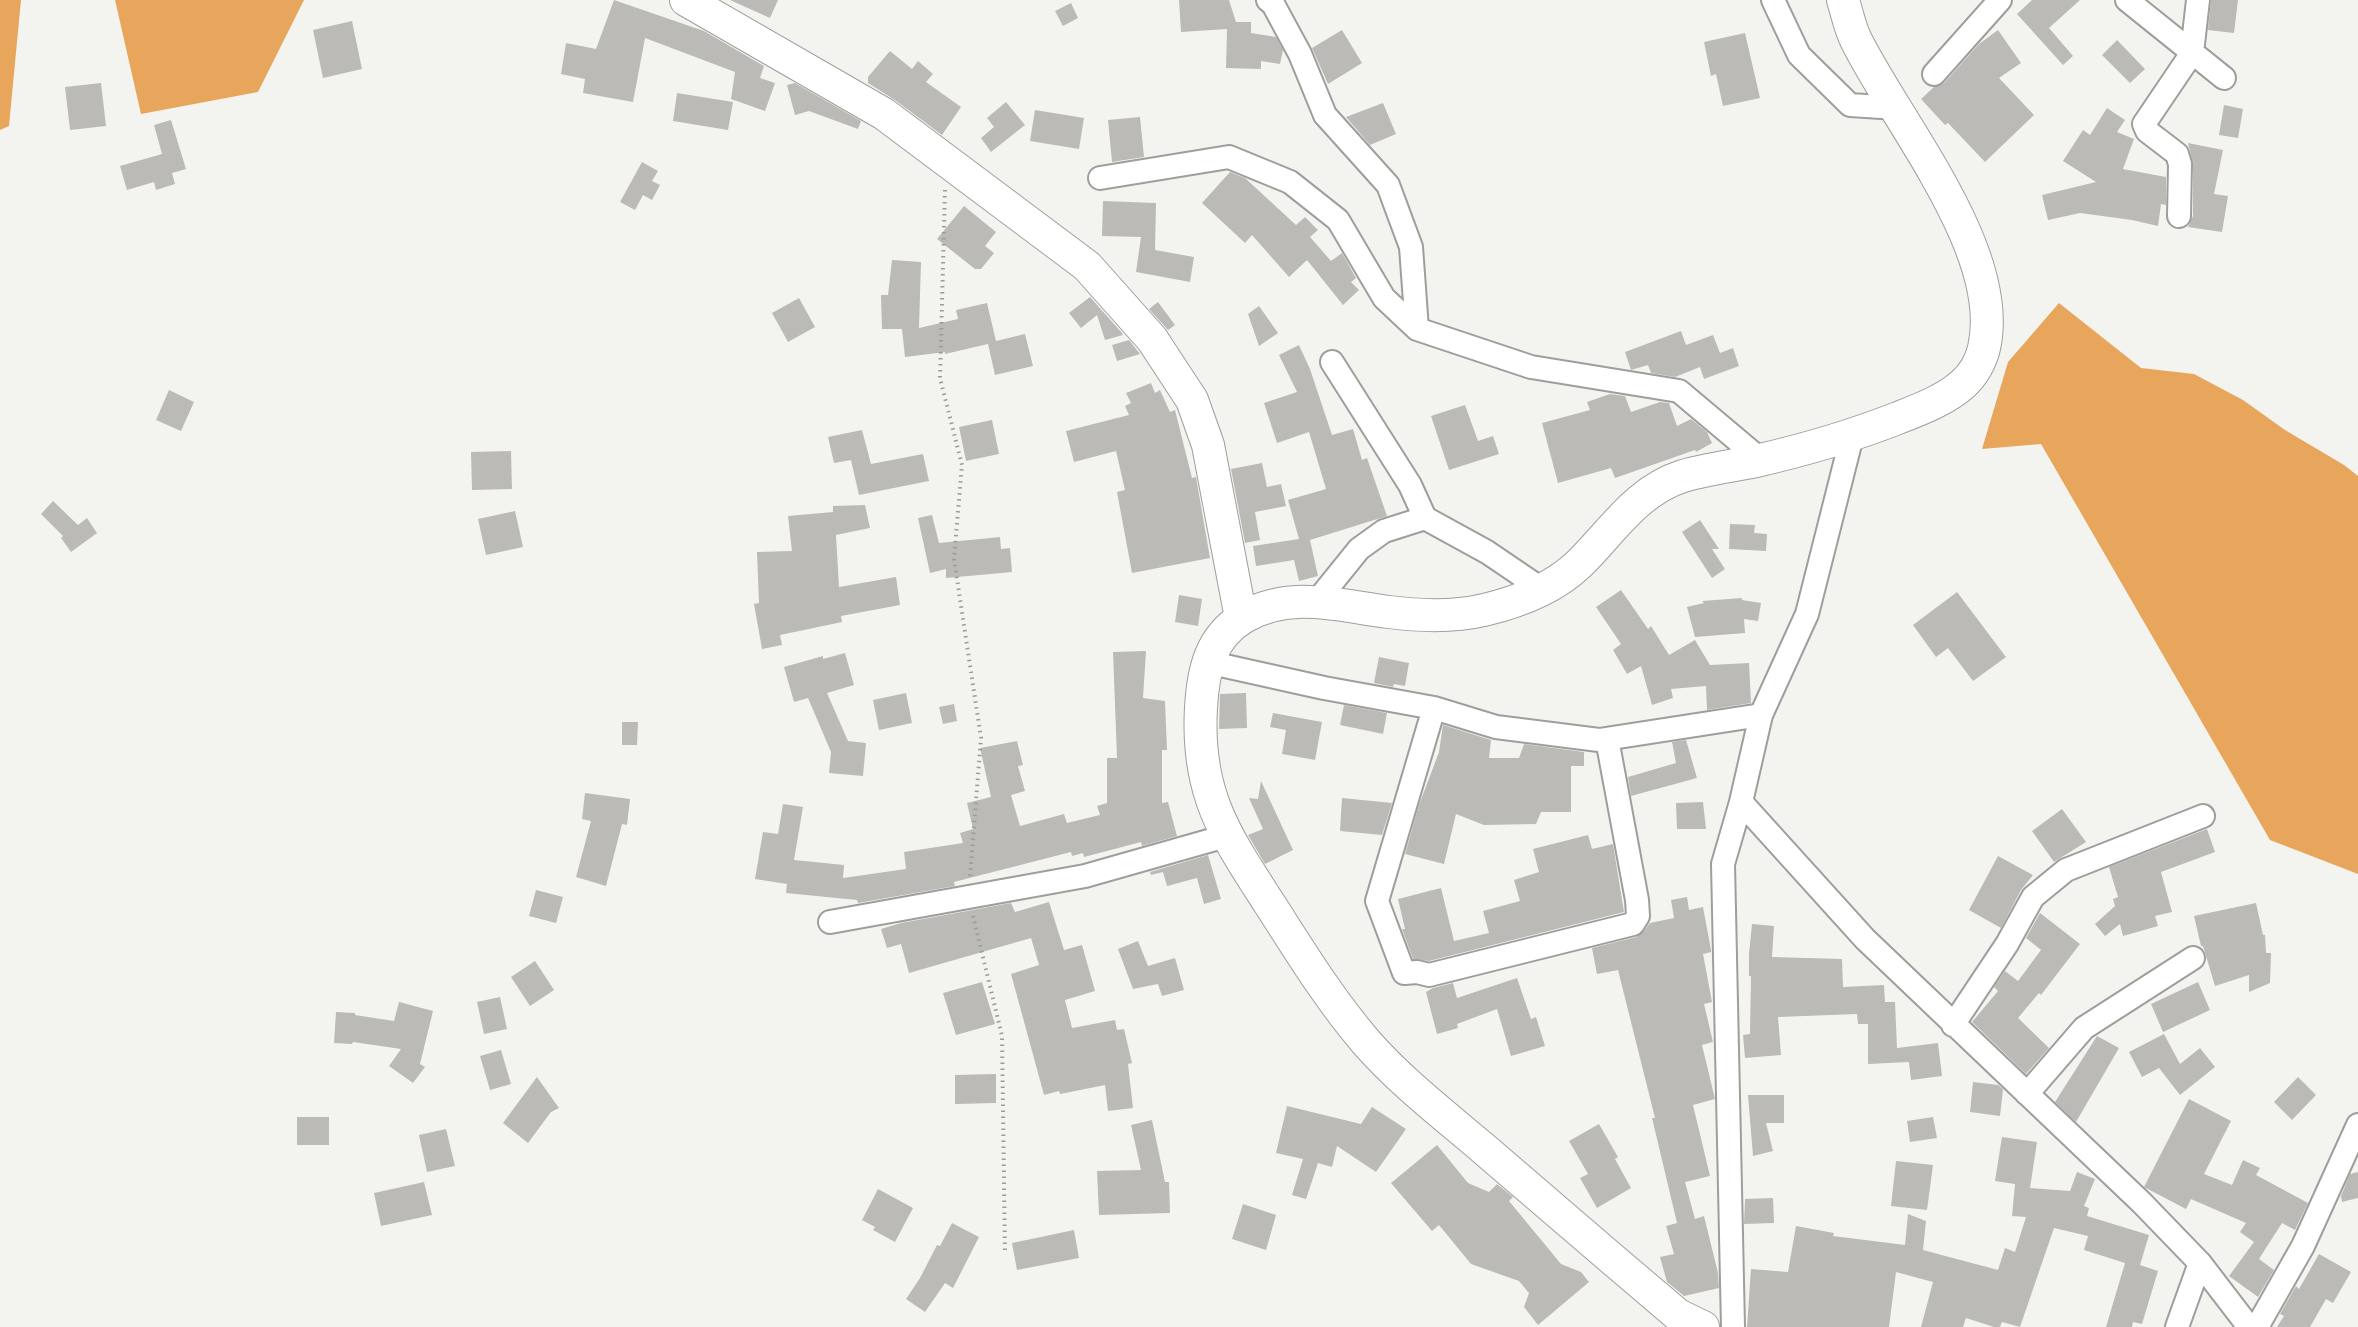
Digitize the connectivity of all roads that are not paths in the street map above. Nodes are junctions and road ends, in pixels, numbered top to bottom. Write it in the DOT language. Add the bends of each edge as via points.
graph roads {
  1 [pos="686,0"];
  2 [pos="1268,0"];
  3 [pos="1773,0"];
  4 [pos="1843,0"];
  5 [pos="2000,0"];
  6 [pos="2127,0"];
  7 [pos="2198,0"];
  8 [pos="2192,53"];
  9 [pos="1934,74"];
  10 [pos="2224,78"];
  11 [pos="1897,108"];
  12 [pos="1100,178"];
  13 [pos="2179,216"];
  14 [pos="1417,329"];
  15 [pos="1332,362"];
  16 [pos="1852,436"];
  17 [pos="1761,460"];
  18 [pos="1425,518"];
  19 [pos="1543,590"];
  20 [pos="1317,601"];
  21 [pos="1241,618"];
  22 [pos="1207,662"];
  23 [pos="1434,708"];
  24 [pos="1761,716"];
  25 [pos="1607,739"];
  26 [pos="1741,802"];
  27 [pos="2204,816"];
  28 [pos="1226,836"];
  29 [pos="830,922"];
  30 [pos="2193,958"];
  31 [pos="1953,1025"];
  32 [pos="2027,1094"];
  33 [pos="2358,1125"];
  34 [pos="2200,1263"];
  35 [pos="1702,1327"];
  36 [pos="1733,1327"];
  37 [pos="2177,1327"];
  38 [pos="2249,1327"];
  39 [pos="2257,1327"];
  1 -- 21 [label="main road" via="884,114 1087,266 1152,339 1192,400 1208,445"];
  2 -- 14 [label="street" via="1300,54 1325,115 1389,185 1411,246"];
  3 -- 11 [label="street" via="1799,55 1850,105"];
  4 -- 11 [label="main road" via="1855,38"];
  5 -- 9 [label="street"];
  6 -- 8 [label="street"];
  7 -- 8 [label="street"];
  8 -- 10 [label="street"];
  8 -- 13 [label="street" via="2144,124 2147,131 2177,154"];
  11 -- 16 [label="main road" via="1944,191 1978,264 1988,321 1983,353 1969,379 1923,408"];
  12 -- 14 [label="street" via="1229,157 1290,182 1338,220 1384,298"];
  14 -- 17 [label="street" via="1531,367 1679,391"];
  15 -- 18 [label="street" via="1410,485"];
  16 -- 17 [label="main road"];
  16 -- 24 [label="street" via="1808,614"];
  17 -- 19 [label="main road" via="1682,476 1654,490 1615,522 1577,566"];
  18 -- 19 [label="street" via="1487,552"];
  18 -- 20 [label="street" via="1384,531 1359,549"];
  19 -- 20 [label="main road" via="1484,610 1438,615 1393,613"];
  20 -- 21 [label="main road" via="1288,602"];
  21 -- 22 [label="main road" via="1217,640"];
  22 -- 23 [label="street"];
  22 -- 28 [label="main road" via="1199,734 1206,786"];
  23 -- 25 [label="street" via="1496,727"];
  23 -- 25 [label="street" via="1377,901 1404,974 1428,975 1633,924 1638,916 1637,900"];
  24 -- 25 [label="street"];
  24 -- 26 [label="street"];
  26 -- 31 [label="street" via="1865,939"];
  26 -- 36 [label="street" via="1723,864"];
  27 -- 31 [label="street" via="2066,870 2033,897"];
  28 -- 29 [label="street" via="1085,876"];
  28 -- 35 [label="main road" via="1333,1003 1370,1047 1678,1315"];
  30 -- 32 [label="street" via="2084,1028"];
  31 -- 32 [label="street"];
  32 -- 34 [label="street"];
  33 -- 39 [label="street" via="2303,1246"];
  34 -- 37 [label="street"];
  34 -- 38 [label="street"];
}
